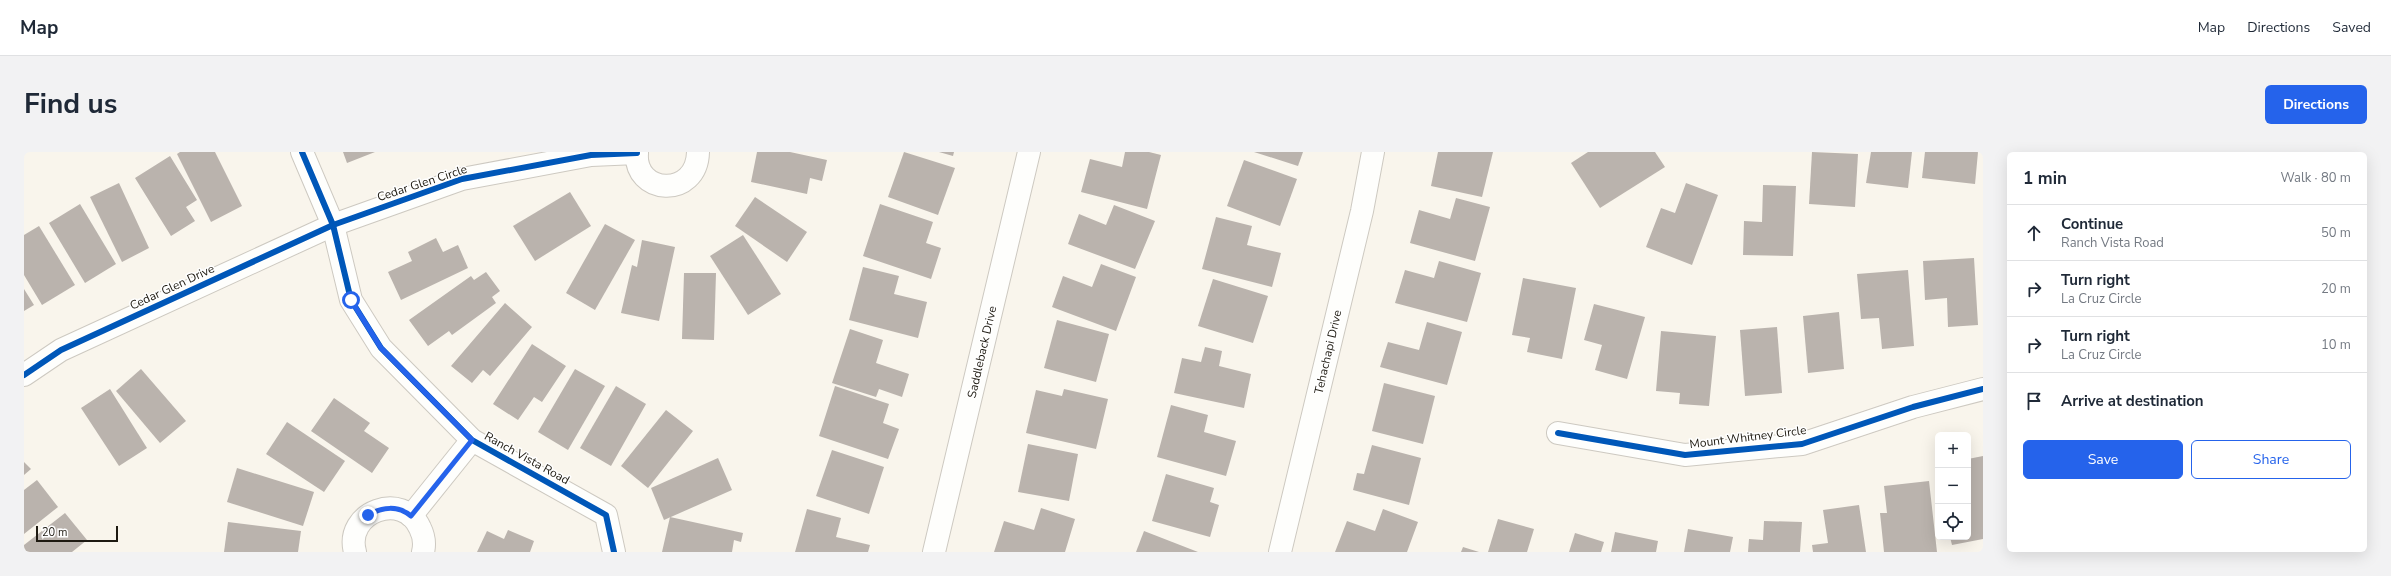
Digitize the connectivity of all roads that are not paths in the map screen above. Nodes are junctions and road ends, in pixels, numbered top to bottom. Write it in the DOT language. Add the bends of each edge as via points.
graph roads {
  1 [pos="302,152"];
  2 [pos="637,152"];
  3 [pos="698,152"];
  4 [pos="1029,152"];
  5 [pos="1373,152"];
  6 [pos="333,225"];
  7 [pos="24,375"];
  8 [pos="1983,389"];
  9 [pos="1558,433"];
  10 [pos="472,440"];
  11 [pos="411,516"];
  12 [pos="355,552"];
  13 [pos="423,552"];
  14 [pos="614,552"];
  15 [pos="934,552"];
  16 [pos="1280,552"];
  1 -- 6 [label="street, Ranch Vista Road"];
  2 -- 3 [label="street, Cedar Glen Circle" via="640,170 656,184 667,187 687,180 694,171"];
  2 -- 6 [label="street, Cedar Glen Circle" via="591,155 462,179"];
  4 -- 15 [label="street, Saddleback Drive"];
  5 -- 16 [label="street, Tehachapi Drive" via="1362,211"];
  6 -- 7 [label="street, Cedar Glen Drive" via="61,350"];
  6 -- 10 [label="street, Ranch Vista Road" via="351,300 381,348"];
  8 -- 9 [label="street, Mount Whitney Circle" via="1913,406 1802,444 1685,455"];
  10 -- 11 [label="street"];
  10 -- 14 [label="street, Ranch Vista Road" via="606,515"];
  11 -- 12 [label="street" via="398,509 387,508 368,515 355,533"];
  11 -- 13 [label="street" via="423,534"];
}
